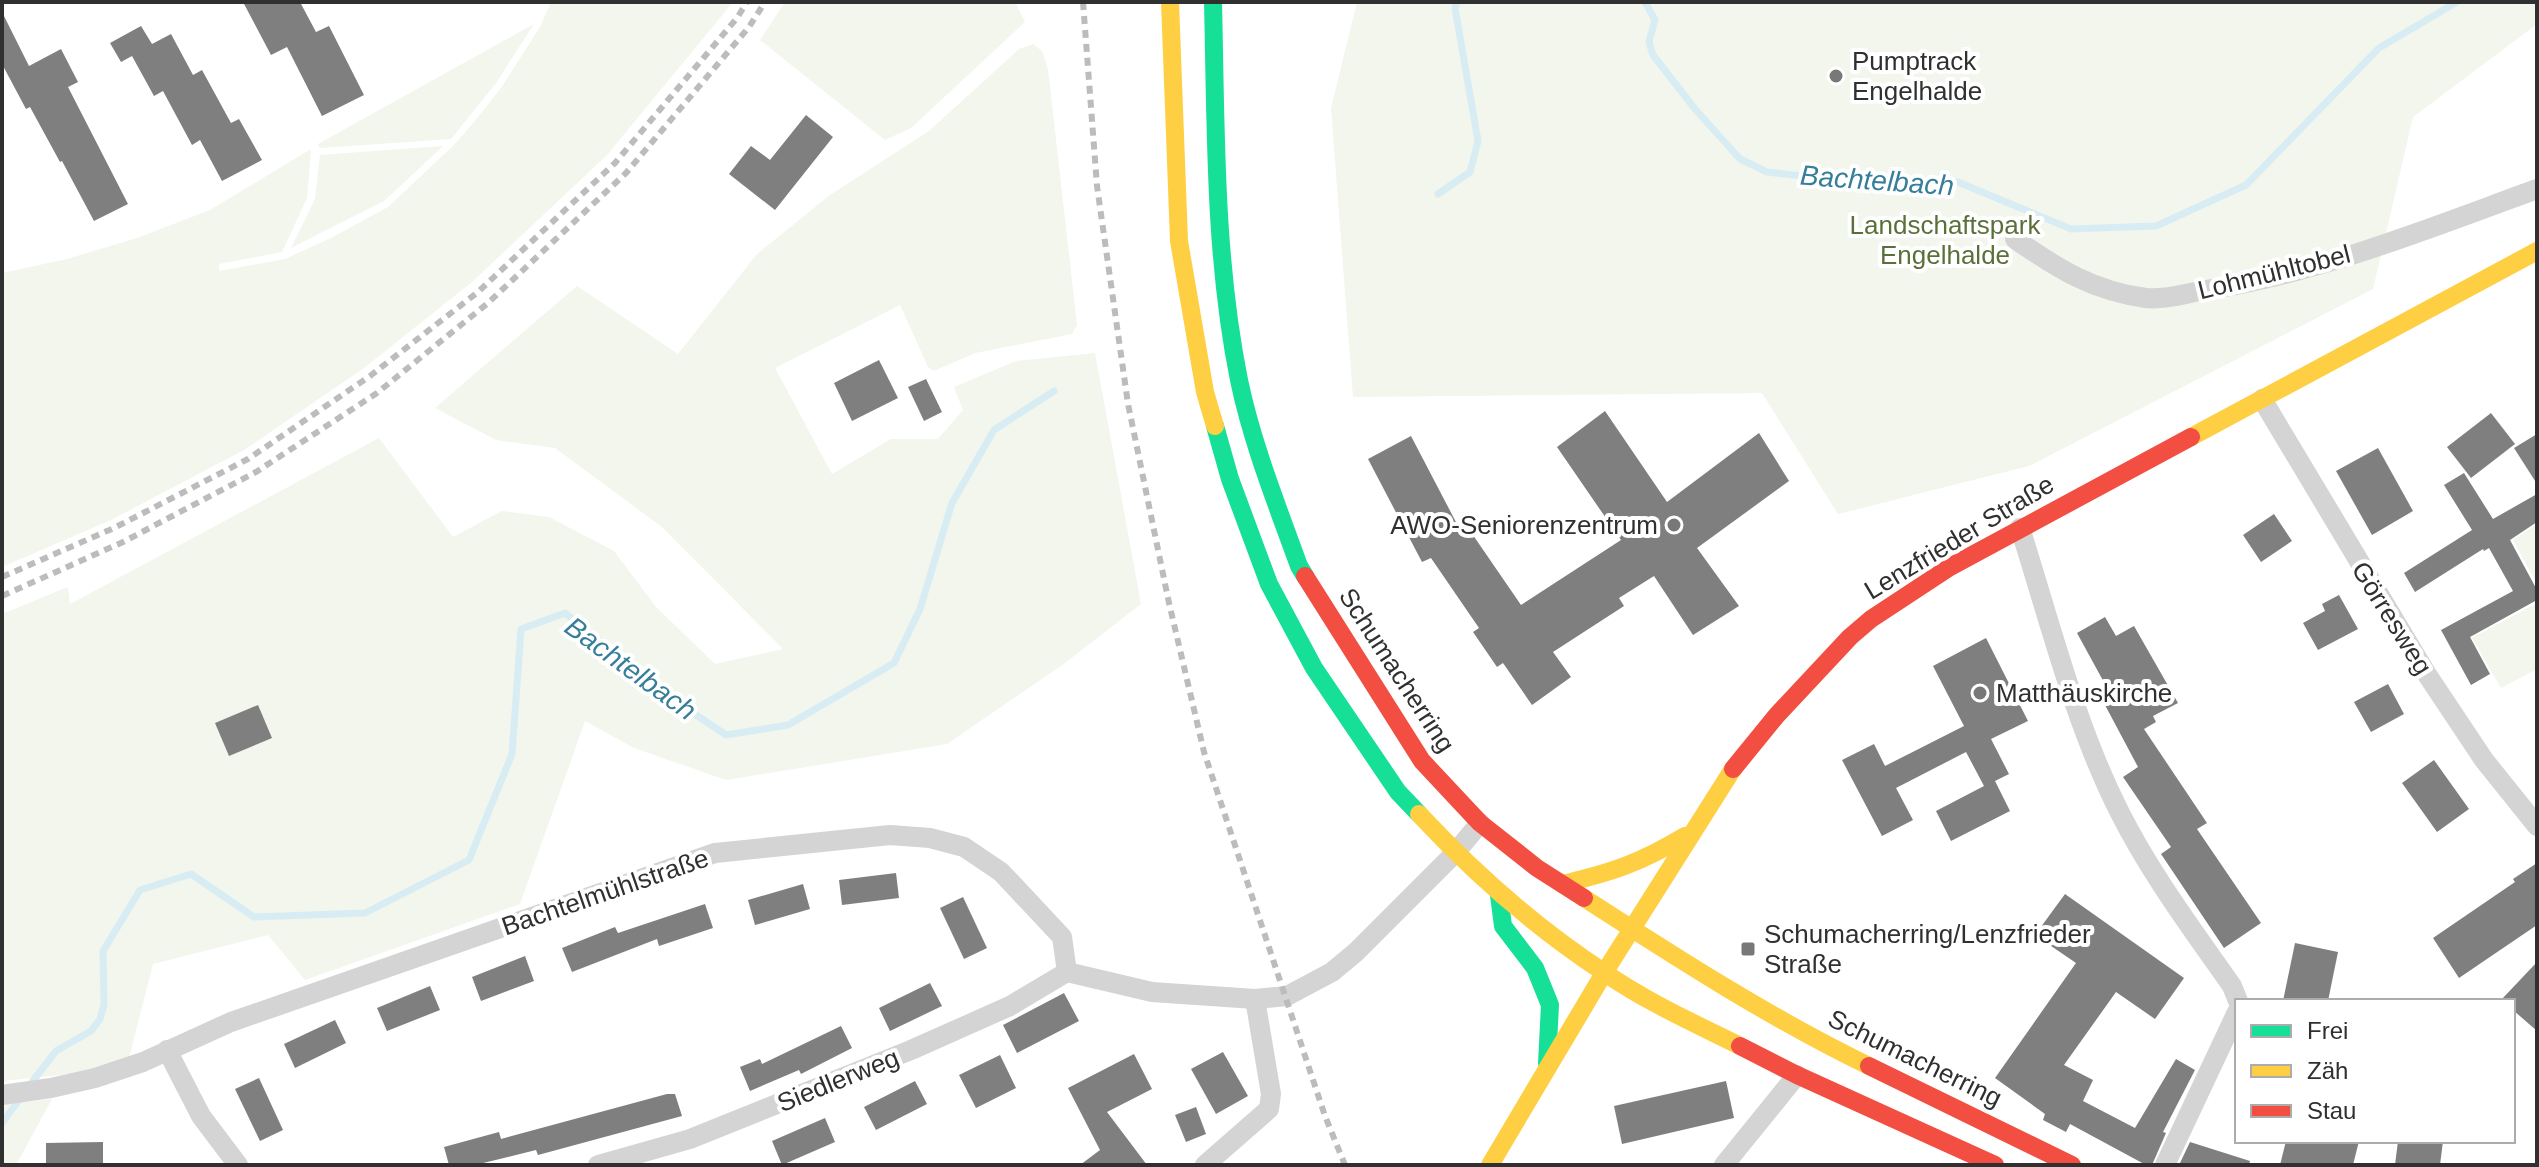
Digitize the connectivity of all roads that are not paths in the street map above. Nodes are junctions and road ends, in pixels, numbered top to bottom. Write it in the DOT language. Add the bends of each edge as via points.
graph roads {
  1 [pos="1170,2"];
  2 [pos="1213,2"];
  3 [pos="2537,189"];
  4 [pos="2015,239"];
  5 [pos="2537,251"];
  6 [pos="2262,399"];
  7 [pos="2020,528"];
  8 [pos="1480,823"];
  9 [pos="2537,826"];
  10 [pos="1689,834"];
  11 [pos="1455,853"];
  12 [pos="1562,884"];
  13 [pos="1499,895"];
  14 [pos="1630,929"];
  15 [pos="1067,972"];
  16 [pos="1604,973"];
  17 [pos="1255,999"];
  18 [pos="2237,999"];
  19 [pos="2235,1016"];
  20 [pos="167,1050"];
  21 [pos="1547,1067"];
  22 [pos="1797,1075"];
  23 [pos="3,1094"];
  24 [pos="238,1165"];
  25 [pos="598,1165"];
  26 [pos="1205,1165"];
  27 [pos="1490,1165"];
  28 [pos="1724,1165"];
  29 [pos="1995,1165"];
  30 [pos="2072,1165"];
  31 [pos="2165,1165"];
  1 -- 11 [label="main road" via="1179,241 1205,392 1230,479 1269,584 1314,668 1398,792"];
  2 -- 8 [label="main road, Schumacherring" via="1219,235 1239,380 1263,466 1299,566 1422,761"];
  3 -- 4 [label="street, Lohmühltobel" via="2317,266 2149,299 2092,286"];
  5 -- 6 [label="main road, Lenzfrieder Straße"];
  6 -- 7 [label="main road, Lenzfrieder Straße"];
  6 -- 9 [label="street, Görresweg" via="2426,673 2484,760"];
  7 -- 10 [label="main road, Lenzfrieder Straße" via="1950,567 1850,637 1727,776"];
  7 -- 18 [label="street" via="2088,739 2119,811"];
  8 -- 11 [label="street"];
  8 -- 12 [label="main road, Schumacherring"];
  10 -- 12 [label="main road" via="1616,871"];
  10 -- 14 [label="main road, Lenzfrieder Straße"];
  11 -- 13 [label="main road"];
  11 -- 17 [label="street" via="1332,972 1287,996"];
  12 -- 14 [label="main road, Schumacherring"];
  13 -- 16 [label="main road"];
  13 -- 21 [label="main road" via="1503,926 1535,968 1550,1005"];
  14 -- 16 [label="main road, Lenzfrieder Straße"];
  14 -- 30 [label="main road, Schumacherring" via="1816,1040"];
  15 -- 17 [label="street" via="1152,992"];
  15 -- 20 [label="street, Bachtelmühlstraße" via="1062,937 1001,872 964,847 890,835 715,853 231,1022"];
  15 -- 25 [label="street, Siedlerweg" via="1010,1006 883,1062 690,1139"];
  16 -- 21 [label="main road, Lenzfrieder Straße"];
  16 -- 22 [label="main road"];
  17 -- 26 [label="street" via="1269,1109"];
  19 -- 31 [label="street"];
  20 -- 23 [label="street, Bachtelmühlstraße" via="95,1078"];
  20 -- 24 [label="street" via="201,1116"];
  21 -- 27 [label="main road, Lenzfrieder Straße"];
  22 -- 28 [label="street"];
  22 -- 29 [label="main road"];
}
